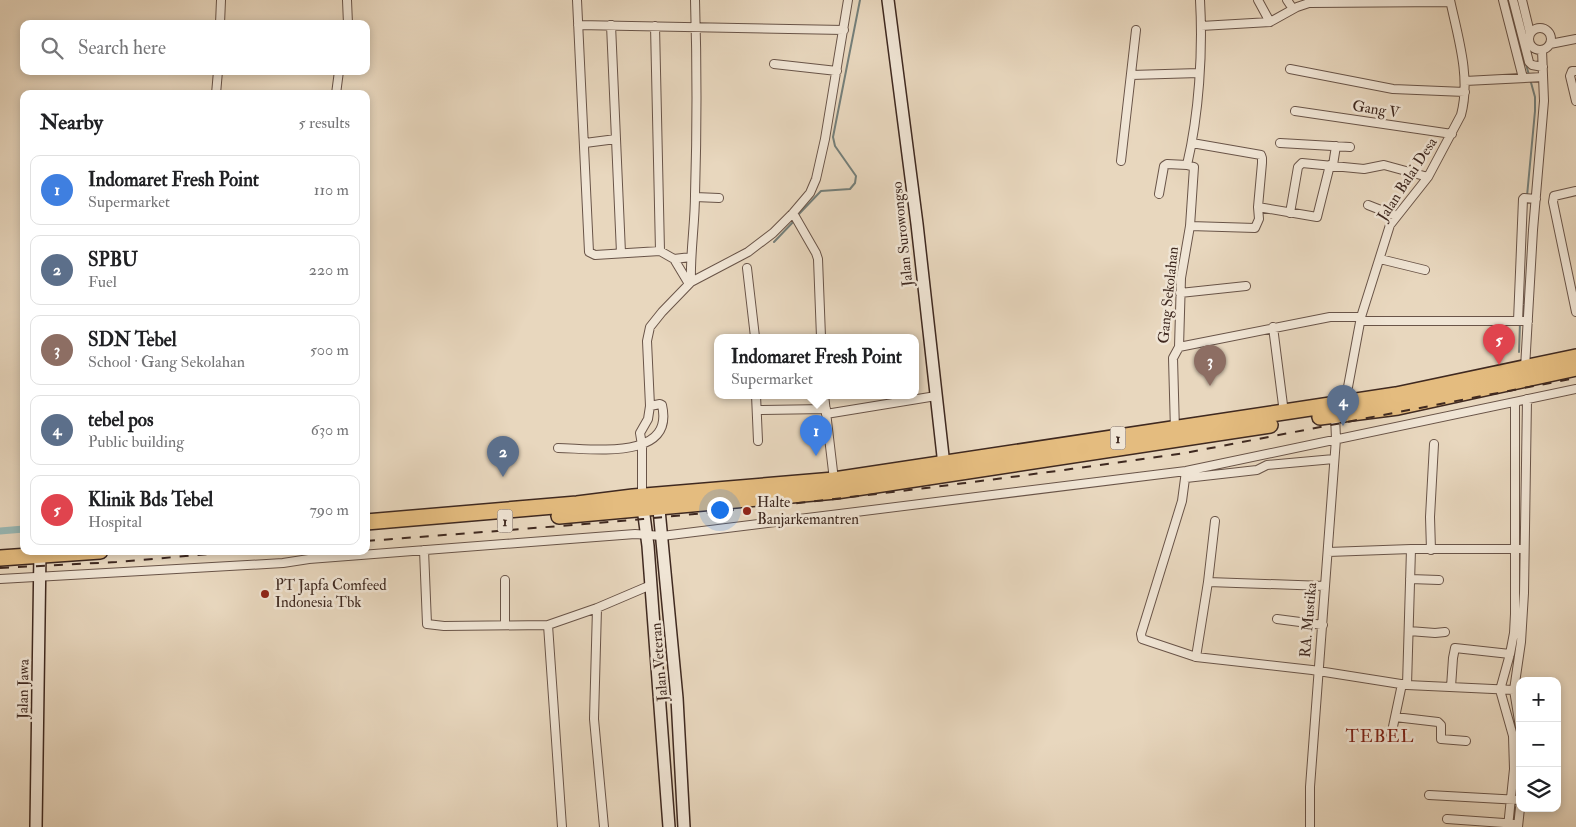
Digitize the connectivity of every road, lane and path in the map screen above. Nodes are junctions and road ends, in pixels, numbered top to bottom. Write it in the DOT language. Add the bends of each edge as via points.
graph roads {
  1 [pos="221,0"];
  2 [pos="347,0"];
  3 [pos="577,0"];
  4 [pos="695,0"];
  5 [pos="848,0"];
  6 [pos="888,0"];
  7 [pos="1200,0"];
  8 [pos="1258,0"];
  9 [pos="1287,0"];
  10 [pos="1503,0"];
  11 [pos="1513,0"];
  12 [pos="1522,0"];
  13 [pos="1450,1"];
  14 [pos="1309,2"];
  15 [pos="1363,2"];
  16 [pos="1293,9"];
  17 [pos="220,20"];
  18 [pos="348,20"];
  19 [pos="1270,22"];
  20 [pos="578,25"];
  21 [pos="612,25"];
  22 [pos="655,26"];
  23 [pos="1201,26"];
  24 [pos="696,27"];
  25 [pos="844,30"];
  26 [pos="1136,30"];
  27 [pos="1530,33"];
  28 [pos="1576,39"];
  29 [pos="1550,44"];
  30 [pos="1542,50"];
  31 [pos="774,64"];
  32 [pos="1543,67"];
  33 [pos="1290,69"];
  34 [pos="837,71"];
  35 [pos="1576,71"];
  36 [pos="1199,72"];
  37 [pos="218,75"];
  38 [pos="338,75"];
  39 [pos="1132,75"];
  40 [pos="1543,76"];
  41 [pos="1527,77"];
  42 [pos="1465,81"];
  43 [pos="216,90"];
  44 [pos="337,90"];
  45 [pos="1465,92"];
  46 [pos="1576,101"];
  47 [pos="1296,111"];
  48 [pos="1452,134"];
  49 [pos="616,139"];
  50 [pos="585,143"];
  51 [pos="1192,143"];
  52 [pos="1280,143"];
  53 [pos="1336,146"];
  54 [pos="1350,147"];
  55 [pos="1121,161"];
  56 [pos="1187,164"];
  57 [pos="1331,165"];
  58 [pos="1428,177"];
  59 [pos="1576,191"];
  60 [pos="1159,194"];
  61 [pos="695,196"];
  62 [pos="719,198"];
  63 [pos="1531,198"];
  64 [pos="1368,205"];
  65 [pos="1258,207"];
  66 [pos="1290,213"];
  67 [pos="795,216"];
  68 [pos="1396,216"];
  69 [pos="1190,226"];
  70 [pos="1526,229"];
  71 [pos="660,251"];
  72 [pos="1525,251"];
  73 [pos="620,253"];
  74 [pos="691,257"];
  75 [pos="674,259"];
  76 [pos="1380,259"];
  77 [pos="746,268"];
  78 [pos="1425,270"];
  79 [pos="690,283"];
  80 [pos="1246,286"];
  81 [pos="1180,293"];
  82 [pos="1576,312"];
  83 [pos="1361,319"];
  84 [pos="1523,321"];
  85 [pos="1273,327"];
  86 [pos="755,334"];
  87 [pos="821,334"];
  88 [pos="1178,347"];
  89 [pos="1576,357"];
  90 [pos="1525,368"];
  91 [pos="1576,368"];
  92 [pos="1576,389"];
  93 [pos="936,396"];
  94 [pos="919,398"];
  95 [pos="756,399"];
  96 [pos="824,399"];
  97 [pos="915,399"];
  98 [pos="1521,400"];
  99 [pos="1346,403"];
  100 [pos="654,405"];
  101 [pos="757,410"];
  102 [pos="826,412"];
  103 [pos="1284,413"];
  104 [pos="1335,415"];
  105 [pos="1175,435"];
  106 [pos="1336,439"];
  107 [pos="758,441"];
  108 [pos="644,442"];
  109 [pos="1434,444"];
  110 [pos="558,448"];
  111 [pos="1334,459"];
  112 [pos="944,465"];
  113 [pos="1186,475"];
  114 [pos="834,480"];
  115 [pos="650,501"];
  116 [pos="1215,521"];
  117 [pos="370,522"];
  118 [pos="370,532"];
  119 [pos="647,536"];
  120 [pos="662,536"];
  121 [pos="20,546"];
  122 [pos="0,548"];
  123 [pos="1411,549"];
  124 [pos="1520,549"];
  125 [pos="424,550"];
  126 [pos="1431,550"];
  127 [pos="1328,552"];
  128 [pos="370,554"];
  129 [pos="24,555"];
  130 [pos="40,555"];
  131 [pos="360,555"];
  132 [pos="0,558"];
  133 [pos="41,576"];
  134 [pos="0,579"];
  135 [pos="1410,579"];
  136 [pos="505,580"];
  137 [pos="1439,580"];
  138 [pos="1208,582"];
  139 [pos="651,584"];
  140 [pos="1325,586"];
  141 [pos="597,608"];
  142 [pos="1277,620"];
  143 [pos="505,625"];
  144 [pos="548,625"];
  145 [pos="1323,625"];
  146 [pos="1409,631"];
  147 [pos="1445,632"];
  148 [pos="1510,654"];
  149 [pos="1196,656"];
  150 [pos="1317,670"];
  151 [pos="1404,685"];
  152 [pos="1451,687"];
  153 [pos="1507,690"];
  154 [pos="658,698"];
  155 [pos="677,698"];
  156 [pos="1395,717"];
  157 [pos="1518,722"];
  158 [pos="1391,736"];
  159 [pos="1466,741"];
  160 [pos="1429,796"];
  161 [pos="1516,800"];
  162 [pos="1518,812"];
  163 [pos="1447,819"];
  164 [pos="1513,825"];
  165 [pos="36,827"];
  166 [pos="562,827"];
  167 [pos="604,827"];
  168 [pos="669,827"];
  169 [pos="684,827"];
  170 [pos="1310,827"];
  1 -- 17 [label="street"];
  2 -- 18 [label="street"];
  3 -- 20 [label="street"];
  4 -- 24 [label="street"];
  5 -- 25 [label="street"];
  6 -- 93 [label="street, Jalan Surowongso"];
  7 -- 23 [label="street"];
  8 -- 19 [label="street"];
  9 -- 16 [label="street"];
  10 -- 41 [label="street"];
  11 -- 32 [label="street" via="1529,62"];
  12 -- 27 [label="street"];
  13 -- 15 [label="street"];
  13 -- 42 [label="street, Jalan Balai Desa"];
  14 -- 15 [label="street"];
  14 -- 16 [label="street"];
  16 -- 19 [label="street"];
  19 -- 23 [label="street"];
  20 -- 21 [label="street"];
  20 -- 50 [label="street"];
  21 -- 22 [label="street"];
  21 -- 49 [label="street"];
  22 -- 24 [label="street"];
  22 -- 71 [label="street"];
  23 -- 36 [label="street"];
  24 -- 25 [label="street"];
  24 -- 61 [label="street"];
  25 -- 34 [label="street"];
  26 -- 39 [label="street"];
  27 -- 29 [label="street" via="1544,28 1551,35"];
  27 -- 30 [label="street" via="1531,45"];
  28 -- 29 [label="street"];
  29 -- 30 [label="street"];
  30 -- 32 [label="street"];
  31 -- 34 [label="street"];
  32 -- 40 [label="street"];
  33 -- 45 [label="street" via="1394,89"];
  34 -- 67 [label="street" via="816,179"];
  35 -- 46 [label="street" via="1572,71 1570,76"];
  36 -- 39 [label="street"];
  36 -- 51 [label="street"];
  37 -- 43 [label="street"];
  38 -- 44 [label="street"];
  39 -- 55 [label="street"];
  40 -- 41 [label="street"];
  40 -- 63 [label="street" via="1544,100"];
  41 -- 42 [label="street"];
  42 -- 45 [label="street, Jalan Balai Desa"];
  45 -- 48 [label="street, Jalan Balai Desa" via="1462,116"];
  47 -- 48 [label="street, Gang V"];
  48 -- 58 [label="street, Jalan Balai Desa"];
  49 -- 50 [label="street"];
  49 -- 73 [label="street"];
  50 -- 73 [label="street" via="589,252 594,255"];
  51 -- 56 [label="street"];
  51 -- 65 [label="street" via="1260,155"];
  52 -- 53 [label="street"];
  53 -- 54 [label="street"];
  53 -- 57 [label="street"];
  56 -- 60 [label="street" via="1165,165"];
  56 -- 69 [label="street, Gang Sekolahan" via="1194,168"];
  57 -- 58 [label="street" via="1364,169 1384,165"];
  57 -- 66 [label="street" via="1317,217"];
  57 -- 66 [label="street" via="1299,165"];
  58 -- 68 [label="street, Jalan Balai Desa"];
  59 -- 82 [label="street" via="1553,198"];
  61 -- 62 [label="street"];
  61 -- 74 [label="street"];
  63 -- 70 [label="street"];
  63 -- 70 [label="street" via="1523,199"];
  64 -- 68 [label="street"];
  65 -- 66 [label="street"];
  65 -- 69 [label="street" via="1259,222 1255,228"];
  67 -- 79 [label="street" via="748,252"];
  67 -- 87 [label="street" via="818,259"];
  68 -- 76 [label="street, Jalan Balai Desa"];
  69 -- 81 [label="street, Gang Sekolahan"];
  70 -- 72 [label="street"];
  70 -- 72 [label="street"];
  71 -- 73 [label="street"];
  71 -- 75 [label="street"];
  72 -- 84 [label="street"];
  74 -- 75 [label="street"];
  74 -- 79 [label="street"];
  75 -- 79 [label="street"];
  76 -- 78 [label="street"];
  76 -- 83 [label="street, Jalan Balai Desa"];
  77 -- 86 [label="street"];
  79 -- 100 [label="street" via="650,327 647,341"];
  80 -- 81 [label="street"];
  81 -- 88 [label="street, Gang Sekolahan"];
  83 -- 84 [label="street"];
  83 -- 85 [label="street" via="1330,317"];
  83 -- 99 [label="street, Jalan Balai Desa"];
  84 -- 90 [label="street"];
  85 -- 88 [label="street"];
  85 -- 103 [label="street"];
  88 -- 105 [label="street, Gang Sekolahan" via="1173,358"];
  89 -- 90 [label="highway, 1"];
  90 -- 99 [label="highway, 1"];
  91 -- 104 [label="highway, 1" via="1398,406"];
  92 -- 98 [label="street"];
  93 -- 94 [label="street"];
  93 -- 112 [label="street, Jalan Surowongso"];
  95 -- 101 [label="street"];
  96 -- 102 [label="street"];
  97 -- 102 [label="street"];
  98 -- 106 [label="street"];
  98 -- 124 [label="street"];
  98 -- 124 [label="street"];
  99 -- 103 [label="highway, 1"];
  100 -- 108 [label="street" via="640,433"];
  100 -- 108 [label="street" via="663,409 661,426 657,435"];
  101 -- 102 [label="street"];
  101 -- 107 [label="street"];
  102 -- 114 [label="street"];
  103 -- 105 [label="highway, 1"];
  104 -- 105 [label="highway, 1"];
  104 -- 106 [label="street, RA. Mustika"];
  105 -- 112 [label="highway, 1"];
  105 -- 115 [label="highway, 1" via="836,491"];
  106 -- 111 [label="street, RA. Mustika"];
  106 -- 113 [label="street"];
  108 -- 110 [label="street" via="614,449"];
  108 -- 115 [label="street"];
  109 -- 126 [label="street"];
  111 -- 113 [label="street" via="1266,465 1257,470"];
  111 -- 127 [label="street, RA. Mustika"];
  112 -- 114 [label="highway, 1"];
  113 -- 120 [label="street"];
  113 -- 149 [label="street" via="1182,501 1141,637"];
  114 -- 115 [label="highway, 1"];
  115 -- 117 [label="highway, 1"];
  115 -- 118 [label="highway, 1"];
  115 -- 119 [label="street, Jalan Veteran"];
  115 -- 120 [label="street, Jalan Veteran"];
  116 -- 138 [label="street"];
  119 -- 120 [label="street"];
  119 -- 125 [label="street" via="635,534"];
  119 -- 139 [label="street, Jalan Veteran"];
  120 -- 155 [label="street, Jalan Veteran"];
  121 -- 122 [label="highway"];
  123 -- 126 [label="street"];
  123 -- 127 [label="street"];
  123 -- 135 [label="street"];
  124 -- 126 [label="street"];
  124 -- 148 [label="street"];
  124 -- 153 [label="street" via="1521,642"];
  125 -- 128 [label="street"];
  125 -- 143 [label="street" via="426,624"];
  127 -- 140 [label="street, RA. Mustika"];
  129 -- 132 [label="highway"];
  130 -- 133 [label="street, Jalan Jawa"];
  131 -- 133 [label="street" via="283,563"];
  133 -- 134 [label="street"];
  133 -- 165 [label="street, Jalan Jawa"];
  135 -- 137 [label="street"];
  135 -- 146 [label="street"];
  136 -- 143 [label="street"];
  138 -- 140 [label="street"];
  138 -- 149 [label="street"];
  139 -- 141 [label="street"];
  139 -- 154 [label="street, Jalan Veteran"];
  140 -- 145 [label="street, RA. Mustika"];
  141 -- 144 [label="street"];
  141 -- 167 [label="street" via="594,719"];
  142 -- 145 [label="street"];
  143 -- 144 [label="street"];
  144 -- 166 [label="street"];
  145 -- 150 [label="street, RA. Mustika"];
  146 -- 147 [label="street"];
  146 -- 151 [label="street"];
  148 -- 152 [label="street" via="1455,648"];
  148 -- 153 [label="street"];
  149 -- 150 [label="street"];
  150 -- 151 [label="street"];
  150 -- 170 [label="street, RA. Mustika"];
  151 -- 152 [label="street"];
  151 -- 156 [label="street"];
  152 -- 153 [label="street"];
  153 -- 157 [label="street"];
  153 -- 161 [label="street"];
  154 -- 155 [label="street"];
  154 -- 168 [label="street, Jalan Veteran"];
  155 -- 169 [label="street, Jalan Veteran"];
  156 -- 158 [label="street"];
  156 -- 159 [label="street" via="1438,722 1441,739"];
  160 -- 161 [label="street"];
  161 -- 164 [label="street"];
  162 -- 164 [label="street"];
  163 -- 164 [label="street"];
}
